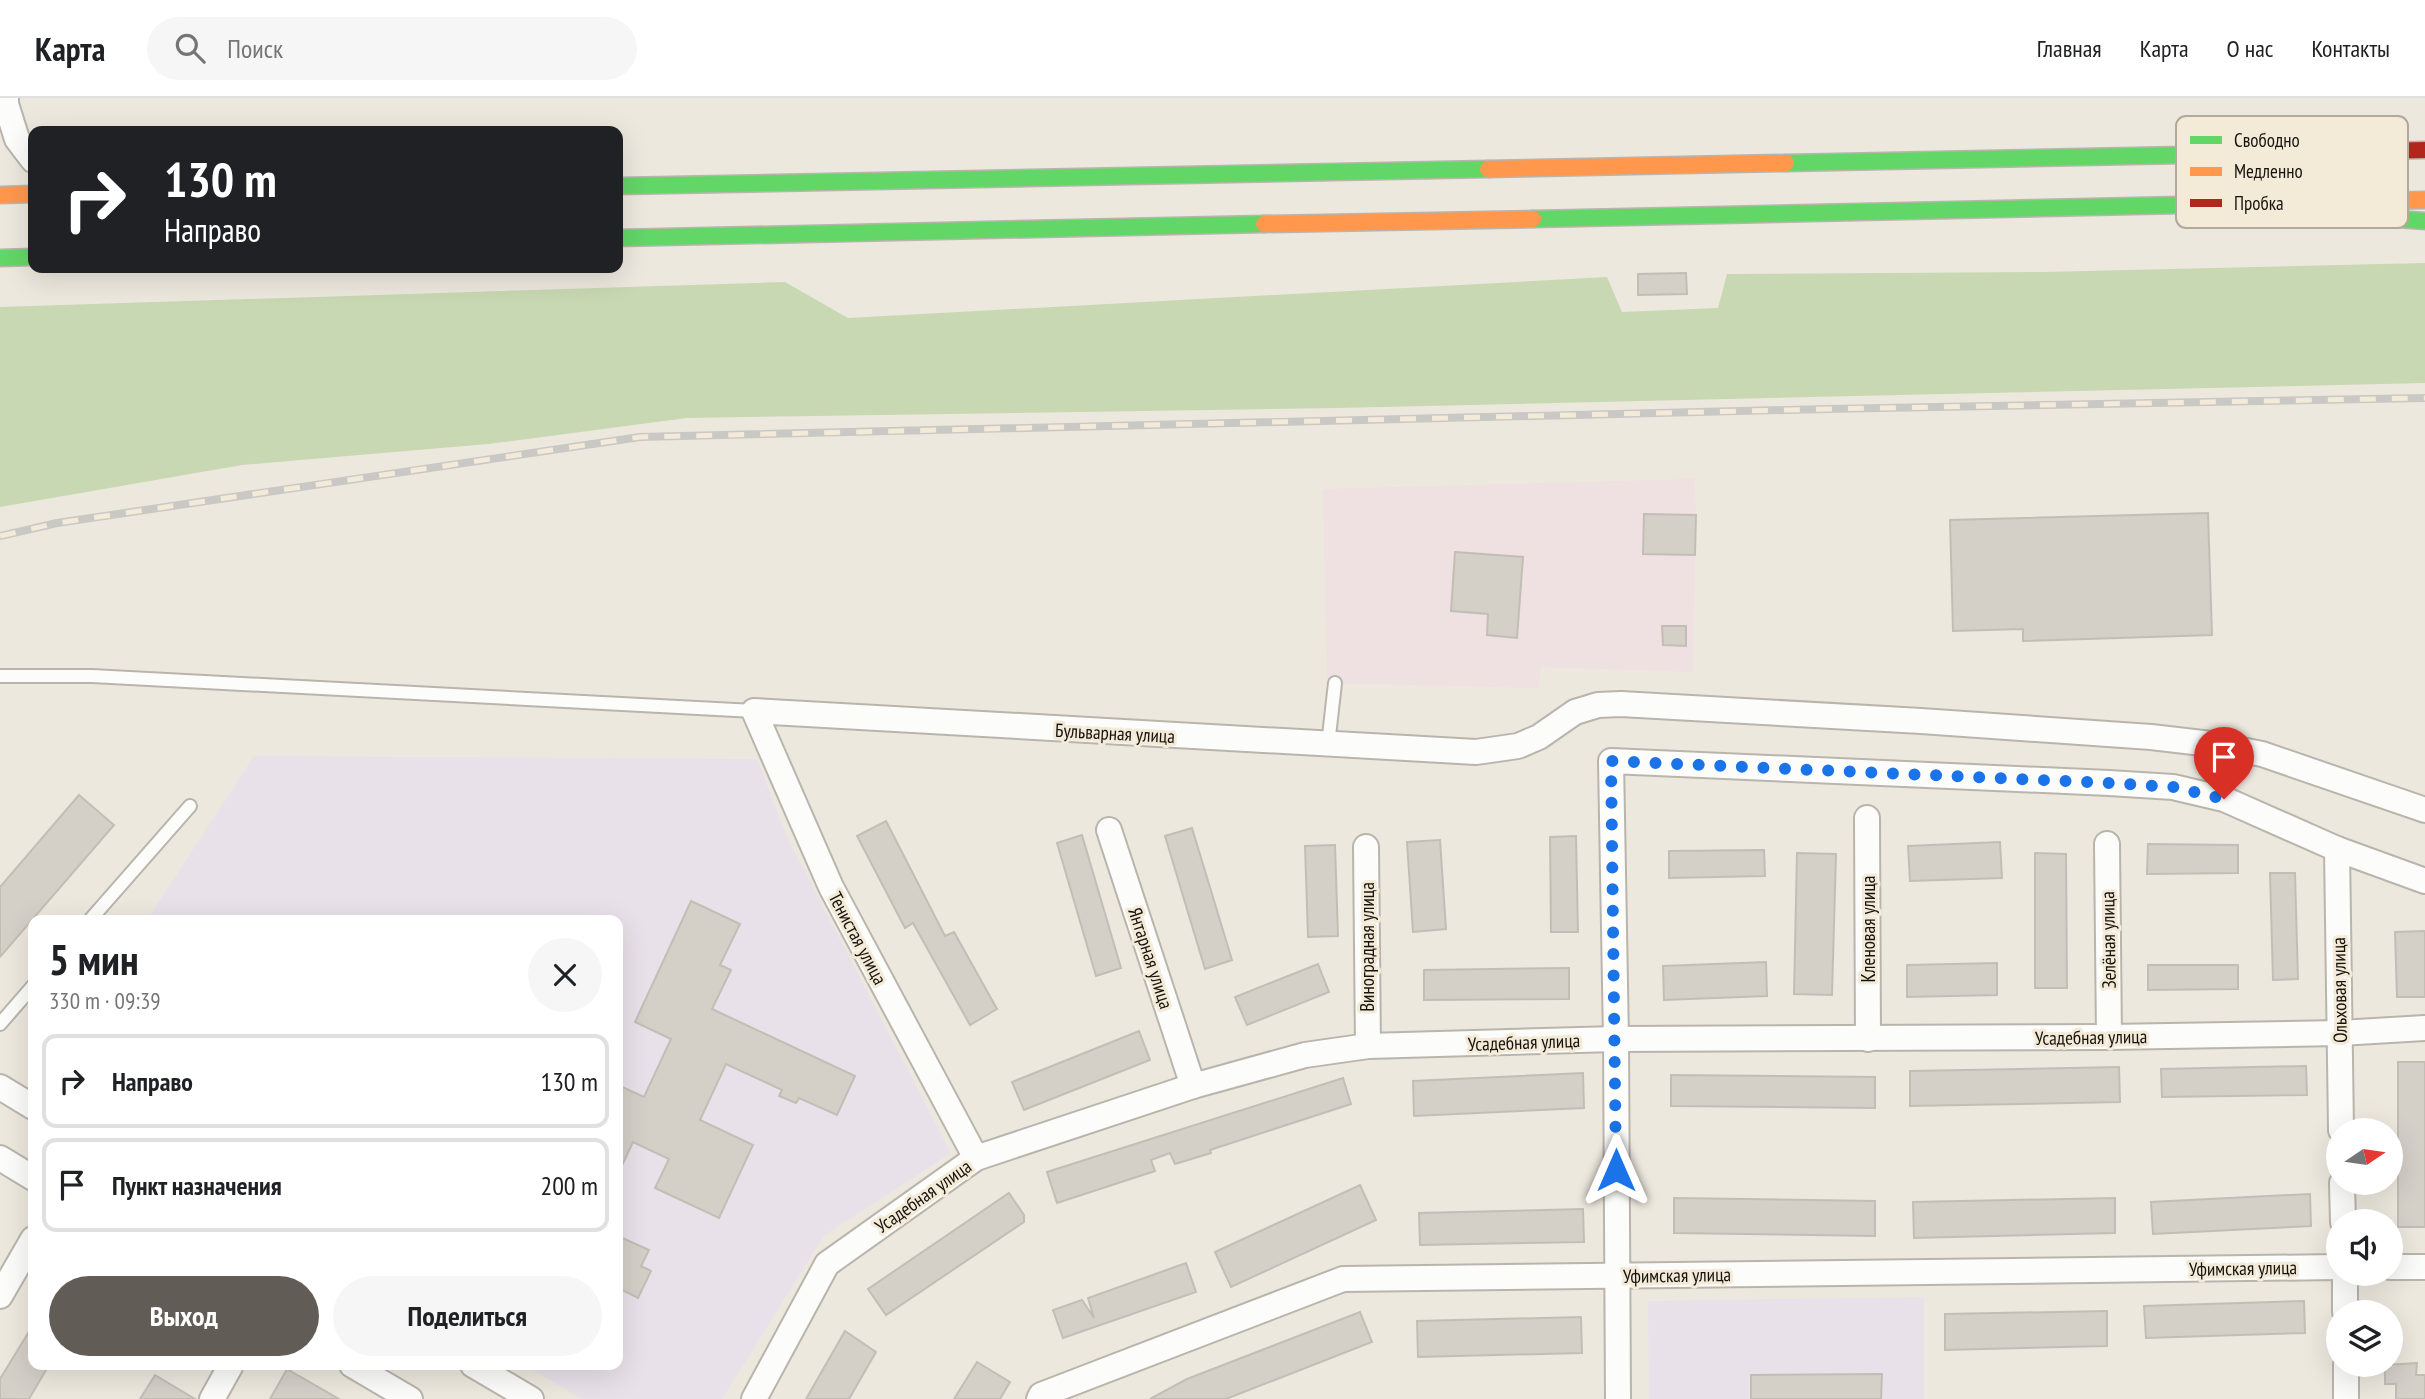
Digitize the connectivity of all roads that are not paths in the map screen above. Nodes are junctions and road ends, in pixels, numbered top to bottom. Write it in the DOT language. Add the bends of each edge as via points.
graph roads {
  1 [pos="6,98"];
  2 [pos="28,153"];
  3 [pos="2176,155"];
  4 [pos="623,186"];
  5 [pos="28,194"];
  6 [pos="0,195"];
  7 [pos="2176,205"];
  8 [pos="623,238"];
  9 [pos="28,257"];
  10 [pos="0,258"];
  11 [pos="0,676"];
  12 [pos="1335,683"];
  13 [pos="754,711"];
  14 [pos="1328,745"];
  15 [pos="190,806"];
  16 [pos="2425,810"];
  17 [pos="1867,818"];
  18 [pos="1109,830"];
  19 [pos="2107,844"];
  20 [pos="1366,847"];
  21 [pos="2337,849"];
  22 [pos="2425,881"];
  23 [pos="94,915"];
  24 [pos="28,991"];
  25 [pos="3,1015"];
  26 [pos="2425,1028"];
  27 [pos="2340,1033"];
  28 [pos="2109,1037"];
  29 [pos="1616,1039"];
  30 [pos="1868,1039"];
  31 [pos="1368,1046"];
  32 [pos="1193,1086"];
  33 [pos="0,1087"];
  34 [pos="28,1104"];
  35 [pos="2341,1118"];
  36 [pos="0,1158"];
  37 [pos="976,1158"];
  38 [pos="28,1175"];
  39 [pos="28,1248"];
  40 [pos="2326,1267"];
  41 [pos="2403,1267"];
  42 [pos="2425,1267"];
  43 [pos="1616,1275"];
  44 [pos="0,1296"];
  45 [pos="228,1370"];
  46 [pos="361,1370"];
  47 [pos="482,1370"];
  48 [pos="2346,1377"];
  49 [pos="212,1399"];
  50 [pos="410,1399"];
  51 [pos="531,1399"];
  52 [pos="754,1399"];
  53 [pos="1039,1399"];
  54 [pos="1618,1399"];
  55 [pos="2346,1399"];
  1 -- 2 [label="street" via="17,139"];
  3 -- 4 [label="main road"];
  5 -- 6 [label="main road"];
  7 -- 8 [label="main road"];
  9 -- 10 [label="main road"];
  11 -- 13 [label="lane" via="92,676"];
  12 -- 14 [label="lane"];
  13 -- 14 [label="street, Бульварная улица"];
  13 -- 37 [label="street, Тенистая улица" via="831,887"];
  14 -- 16 [label="street, Бульварная улица" via="1476,752 1518,746 1575,712 1598,705 1921,721 2211,744 2262,754"];
  15 -- 23 [label="lane"];
  17 -- 30 [label="street, Кленовая улица"];
  18 -- 32 [label="street, Янтарная улица"];
  19 -- 28 [label="street, Зелёная улица"];
  20 -- 31 [label="street, Виноградная улица"];
  21 -- 22 [label="street"];
  21 -- 27 [label="street, Ольховая улица"];
  21 -- 29 [label="street" via="2224,799 2173,787 1611,761"];
  24 -- 25 [label="lane"];
  26 -- 27 [label="street, Усадебная улица"];
  27 -- 28 [label="street, Усадебная улица"];
  27 -- 35 [label="street, Ольховая улица"];
  28 -- 30 [label="street, Усадебная улица"];
  29 -- 30 [label="street, Усадебная улица"];
  29 -- 31 [label="street, Усадебная улица"];
  29 -- 43 [label="street"];
  31 -- 32 [label="street, Усадебная улица" via="1305,1055"];
  32 -- 37 [label="street, Усадебная улица"];
  33 -- 34 [label="street"];
  36 -- 38 [label="street"];
  37 -- 52 [label="street, Усадебная улица" via="827,1264"];
  39 -- 44 [label="street"];
  40 -- 43 [label="street, Уфимская улица"];
  41 -- 42 [label="street"];
  43 -- 53 [label="street, Уфимская улица" via="1343,1279"];
  43 -- 54 [label="street"];
  45 -- 49 [label="street"];
  46 -- 50 [label="street"];
  47 -- 51 [label="street"];
  48 -- 55 [label="street"];
}
